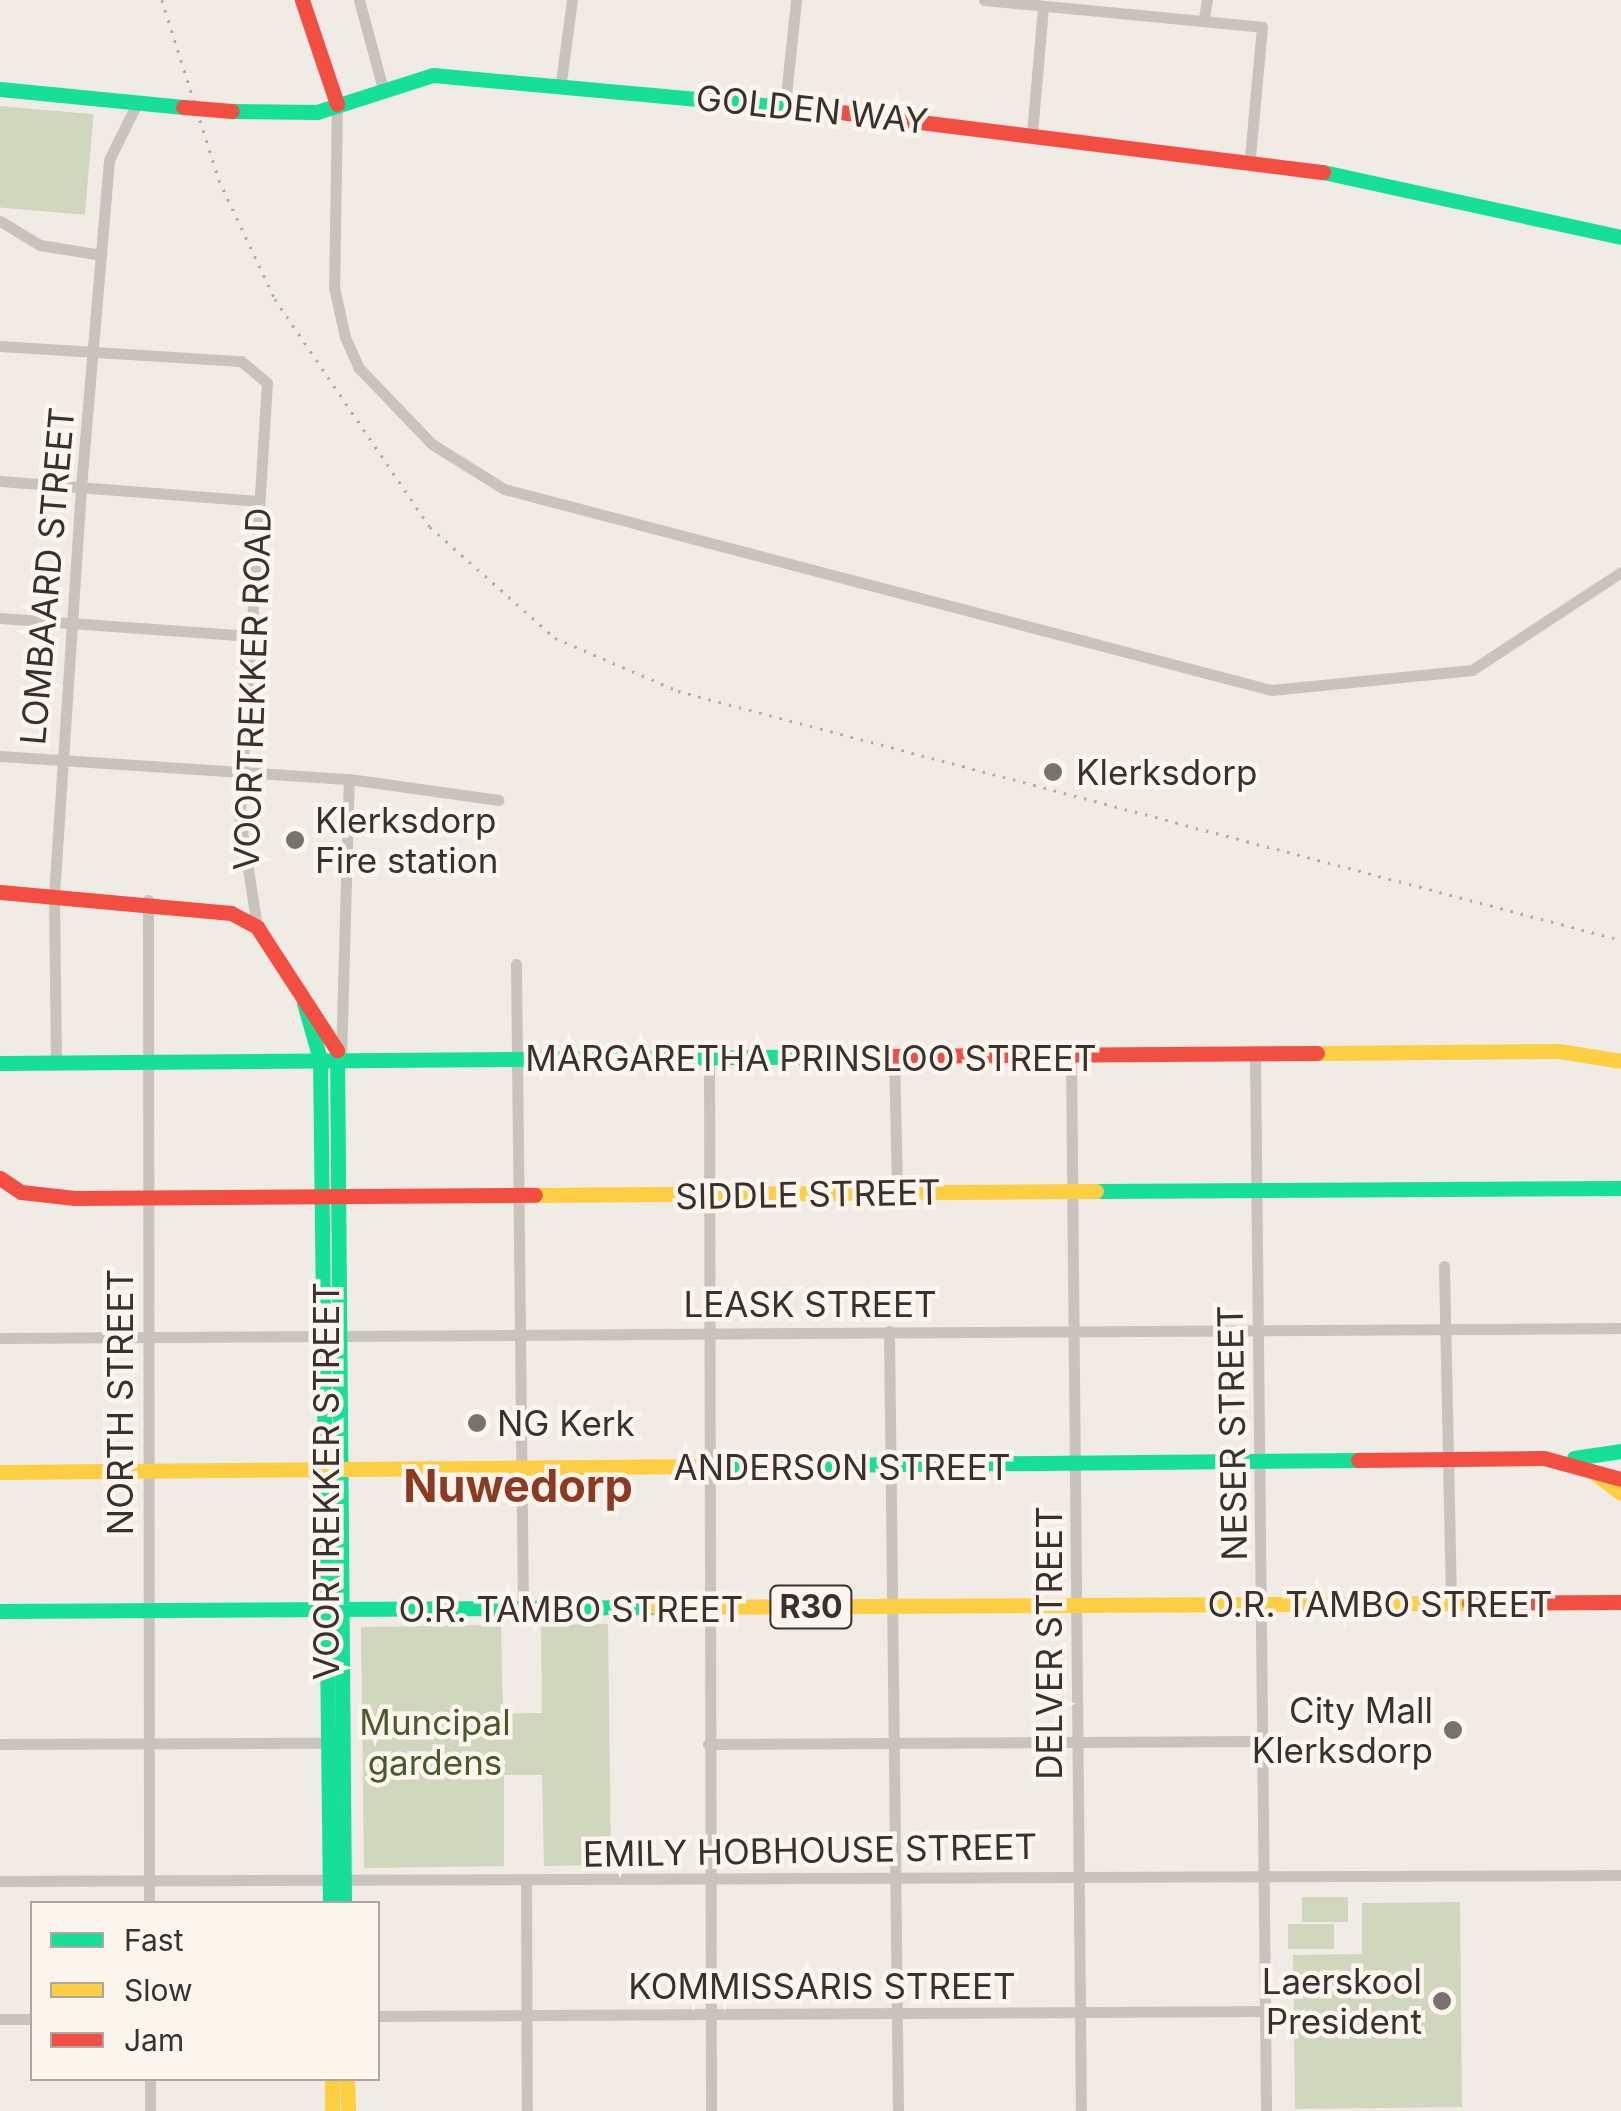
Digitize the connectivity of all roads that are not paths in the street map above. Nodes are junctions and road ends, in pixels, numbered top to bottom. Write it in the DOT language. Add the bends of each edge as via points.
graph roads {
  1 [pos="302,0"];
  2 [pos="359,0"];
  3 [pos="572,0"];
  4 [pos="796,0"];
  5 [pos="984,0"];
  6 [pos="1207,0"];
  7 [pos="1077,5"];
  8 [pos="1044,6"];
  9 [pos="1204,18"];
  10 [pos="561,82"];
  11 [pos="382,85"];
  12 [pos="0,89"];
  13 [pos="137,102"];
  14 [pos="337,104"];
  15 [pos="784,105"];
  16 [pos="1032,132"];
  17 [pos="1250,156"];
  18 [pos="0,222"];
  19 [pos="1621,237"];
  20 [pos="101,255"];
  21 [pos="0,346"];
  22 [pos="92,352"];
  23 [pos="0,481"];
  24 [pos="80,487"];
  25 [pos="259,501"];
  26 [pos="1621,572"];
  27 [pos="0,618"];
  28 [pos="70,623"];
  29 [pos="251,636"];
  30 [pos="0,756"];
  31 [pos="60,760"];
  32 [pos="242,774"];
  33 [pos="350,779"];
  34 [pos="498,800"];
  35 [pos="0,892"];
  36 [pos="54,895"];
  37 [pos="148,900"];
  38 [pos="257,927"];
  39 [pos="516,964"];
  40 [pos="298,990"];
  41 [pos="1255,1054"];
  42 [pos="709,1055"];
  43 [pos="894,1056"];
  44 [pos="1071,1056"];
  45 [pos="320,1059"];
  46 [pos="148,1060"];
  47 [pos="341,1060"];
  48 [pos="517,1060"];
  49 [pos="56,1061"];
  50 [pos="1617,1062"];
  51 [pos="0,1063"];
  52 [pos="2,1180"];
  53 [pos="1621,1188"];
  54 [pos="1256,1191"];
  55 [pos="897,1192"];
  56 [pos="1074,1192"];
  57 [pos="710,1194"];
  58 [pos="323,1197"];
  59 [pos="340,1197"];
  60 [pos="521,1197"];
  61 [pos="148,1198"];
  62 [pos="1444,1266"];
  63 [pos="1621,1328"];
  64 [pos="1075,1330"];
  65 [pos="1258,1330"];
  66 [pos="1446,1330"];
  67 [pos="889,1331"];
  68 [pos="706,1332"];
  69 [pos="326,1333"];
  70 [pos="520,1333"];
  71 [pos="148,1334"];
  72 [pos="343,1334"];
  73 [pos="0,1338"];
  74 [pos="1621,1451"];
  75 [pos="1544,1458"];
  76 [pos="1260,1464"];
  77 [pos="1448,1464"];
  78 [pos="1076,1465"];
  79 [pos="890,1467"];
  80 [pos="522,1468"];
  81 [pos="708,1468"];
  82 [pos="1586,1468"];
  83 [pos="334,1470"];
  84 [pos="2,1471"];
  85 [pos="147,1471"];
  86 [pos="1621,1479"];
  87 [pos="1621,1493"];
  88 [pos="1620,1601"];
  89 [pos="1450,1604"];
  90 [pos="1078,1605"];
  91 [pos="1262,1605"];
  92 [pos="892,1607"];
  93 [pos="707,1608"];
  94 [pos="334,1609"];
  95 [pos="523,1609"];
  96 [pos="148,1610"];
  97 [pos="0,1611"];
  98 [pos="1079,1740"];
  99 [pos="895,1741"];
  100 [pos="1264,1741"];
  101 [pos="148,1743"];
  102 [pos="335,1743"];
  103 [pos="0,1744"];
  104 [pos="708,1744"];
  105 [pos="1076,1874"];
  106 [pos="1266,1875"];
  107 [pos="1621,1875"];
  108 [pos="897,1877"];
  109 [pos="337,1878"];
  110 [pos="149,1879"];
  111 [pos="710,1879"];
  112 [pos="0,1880"];
  113 [pos="526,1880"];
  114 [pos="149,1901"];
  115 [pos="331,1901"];
  116 [pos="343,1901"];
  117 [pos="1267,2012"];
  118 [pos="710,2013"];
  119 [pos="897,2014"];
  120 [pos="1079,2014"];
  121 [pos="527,2015"];
  122 [pos="380,2016"];
  123 [pos="0,2019"];
  124 [pos="30,2019"];
  125 [pos="150,2081"];
  126 [pos="332,2081"];
  127 [pos="347,2081"];
  128 [pos="150,2111"];
  129 [pos="332,2111"];
  130 [pos="348,2111"];
  131 [pos="527,2111"];
  132 [pos="711,2111"];
  133 [pos="898,2111"];
  134 [pos="1080,2111"];
  135 [pos="1266,2111"];
  1 -- 14 [label="street"];
  2 -- 11 [label="street"];
  3 -- 10 [label="street"];
  4 -- 15 [label="street"];
  5 -- 8 [label="street"];
  6 -- 9 [label="street"];
  7 -- 8 [label="street"];
  7 -- 9 [label="street"];
  8 -- 16 [label="street"];
  9 -- 17 [label="street" via="1262,27"];
  10 -- 11 [label="street, GOLDEN WAY" via="458,74"];
  10 -- 15 [label="street, GOLDEN WAY"];
  11 -- 14 [label="street, GOLDEN WAY"];
  12 -- 13 [label="street, GOLDEN WAY"];
  13 -- 14 [label="street, GOLDEN WAY, bridge" via="302,114"];
  13 -- 20 [label="street, LOMBAARD STREET" via="113,140"];
  14 -- 26 [label="street" via="334,288 344,337 358,368 432,444 504,489 1272,690 1472,670"];
  15 -- 16 [label="street, GOLDEN WAY"];
  16 -- 17 [label="street, GOLDEN WAY"];
  17 -- 19 [label="street, GOLDEN WAY"];
  18 -- 20 [label="street" via="40,245"];
  20 -- 22 [label="street, LOMBAARD STREET"];
  21 -- 22 [label="street"];
  22 -- 24 [label="street, LOMBAARD STREET"];
  22 -- 25 [label="street, VOORTREKKER ROAD" via="241,361 262,375"];
  23 -- 24 [label="street"];
  24 -- 25 [label="street"];
  24 -- 28 [label="street, LOMBAARD STREET"];
  25 -- 29 [label="street, VOORTREKKER ROAD"];
  27 -- 28 [label="street"];
  28 -- 29 [label="street"];
  28 -- 31 [label="street, LOMBAARD STREET"];
  29 -- 32 [label="street, VOORTREKKER ROAD"];
  30 -- 31 [label="street"];
  31 -- 32 [label="street"];
  31 -- 36 [label="street, LOMBAARD STREET"];
  32 -- 33 [label="street"];
  32 -- 38 [label="street, VOORTREKKER ROAD" via="240,858"];
  33 -- 34 [label="street"];
  33 -- 47 [label="street"];
  35 -- 36 [label="street"];
  36 -- 37 [label="street"];
  36 -- 49 [label="street, LOMBAARD STREET"];
  37 -- 38 [label="street" via="205,906"];
  37 -- 46 [label="street, NORTH STREET"];
  38 -- 40 [label="street, VOORTREKKER ROAD"];
  39 -- 48 [label="street"];
  40 -- 45 [label="street, VOORTREKKER ROAD"];
  40 -- 47 [label="street, VOORTREKKER ROAD"];
  41 -- 44 [label="street, MARGARETHA PRINSLOO STREET"];
  41 -- 50 [label="street, MARGARETHA PRINSLOO STREET"];
  41 -- 54 [label="street, NESER STREET"];
  42 -- 43 [label="street, MARGARETHA PRINSLOO STREET"];
  42 -- 48 [label="street, MARGARETHA PRINSLOO STREET"];
  42 -- 57 [label="street"];
  43 -- 44 [label="street, MARGARETHA PRINSLOO STREET"];
  43 -- 55 [label="street"];
  44 -- 56 [label="street, DELVER STREET"];
  45 -- 46 [label="street, MARGARETHA PRINSLOO STREET"];
  45 -- 47 [label="street, MARGARETHA PRINSLOO STREET"];
  45 -- 58 [label="street, VOORTREKKER STREET"];
  46 -- 49 [label="street, MARGARETHA PRINSLOO STREET"];
  46 -- 61 [label="street, NORTH STREET"];
  47 -- 48 [label="street, MARGARETHA PRINSLOO STREET"];
  47 -- 59 [label="street, VOORTREKKER STREET"];
  48 -- 60 [label="street"];
  49 -- 51 [label="street, MARGARETHA PRINSLOO STREET"];
  52 -- 61 [label="street, SIDDLE STREET" via="43,1197"];
  53 -- 54 [label="street, SIDDLE STREET"];
  54 -- 56 [label="street, SIDDLE STREET"];
  54 -- 65 [label="street, NESER STREET"];
  55 -- 56 [label="street, SIDDLE STREET"];
  55 -- 57 [label="street, SIDDLE STREET"];
  56 -- 64 [label="street, DELVER STREET"];
  57 -- 60 [label="street, SIDDLE STREET"];
  57 -- 68 [label="street"];
  58 -- 59 [label="street, SIDDLE STREET"];
  58 -- 61 [label="street, SIDDLE STREET"];
  58 -- 69 [label="street, VOORTREKKER STREET"];
  59 -- 60 [label="street, SIDDLE STREET"];
  59 -- 72 [label="street, VOORTREKKER STREET"];
  60 -- 70 [label="street"];
  61 -- 71 [label="street, NORTH STREET"];
  62 -- 66 [label="street"];
  63 -- 66 [label="street, LEASK STREET"];
  64 -- 65 [label="street, LEASK STREET"];
  64 -- 67 [label="street, LEASK STREET"];
  64 -- 78 [label="street, DELVER STREET"];
  65 -- 66 [label="street, LEASK STREET"];
  65 -- 76 [label="street, NESER STREET"];
  66 -- 77 [label="street"];
  67 -- 68 [label="street, LEASK STREET"];
  67 -- 79 [label="street"];
  68 -- 70 [label="street, LEASK STREET"];
  68 -- 81 [label="street"];
  69 -- 71 [label="street, LEASK STREET"];
  69 -- 72 [label="street, LEASK STREET"];
  69 -- 83 [label="street, VOORTREKKER STREET"];
  70 -- 72 [label="street, LEASK STREET"];
  70 -- 80 [label="street"];
  71 -- 73 [label="street, LEASK STREET"];
  71 -- 85 [label="street, NORTH STREET"];
  72 -- 83 [label="street, VOORTREKKER STREET"];
  74 -- 75 [label="street"];
  75 -- 77 [label="street, ANDERSON STREET"];
  75 -- 82 [label="street, ANDERSON STREET"];
  76 -- 77 [label="street, ANDERSON STREET"];
  76 -- 78 [label="street, ANDERSON STREET"];
  76 -- 91 [label="street, NESER STREET"];
  77 -- 89 [label="street"];
  78 -- 79 [label="street, ANDERSON STREET"];
  78 -- 90 [label="street, DELVER STREET"];
  79 -- 81 [label="street, ANDERSON STREET"];
  79 -- 92 [label="street"];
  80 -- 81 [label="street, ANDERSON STREET"];
  80 -- 83 [label="street, ANDERSON STREET"];
  80 -- 95 [label="street"];
  81 -- 93 [label="street"];
  82 -- 86 [label="street, ANDERSON STREET"];
  82 -- 87 [label="street"];
  83 -- 85 [label="street, ANDERSON STREET"];
  83 -- 94 [label="street, VOORTREKKER STREET"];
  84 -- 85 [label="street, ANDERSON STREET"];
  85 -- 96 [label="street, NORTH STREET"];
  88 -- 89 [label="street, O.R. TAMBO STREET / R30"];
  89 -- 91 [label="street, O.R. TAMBO STREET / R30"];
  90 -- 91 [label="street, O.R. TAMBO STREET / R30"];
  90 -- 92 [label="street, O.R. TAMBO STREET / R30"];
  90 -- 98 [label="street, DELVER STREET"];
  91 -- 100 [label="street, NESER STREET"];
  92 -- 93 [label="street, O.R. TAMBO STREET / R30"];
  92 -- 99 [label="street"];
  93 -- 95 [label="street, O.R. TAMBO STREET / R30"];
  93 -- 104 [label="street"];
  94 -- 95 [label="street, O.R. TAMBO STREET / R30"];
  94 -- 96 [label="street, O.R. TAMBO STREET / R30"];
  94 -- 102 [label="street, VOORTREKKER STREET"];
  96 -- 97 [label="street, O.R. TAMBO STREET / R30"];
  96 -- 101 [label="street, NORTH STREET"];
  98 -- 99 [label="street"];
  98 -- 100 [label="street"];
  98 -- 105 [label="street, DELVER STREET"];
  99 -- 104 [label="street"];
  99 -- 108 [label="street"];
  100 -- 106 [label="street, NESER STREET"];
  101 -- 102 [label="street"];
  101 -- 103 [label="street"];
  101 -- 110 [label="street, NORTH STREET"];
  102 -- 109 [label="street, VOORTREKKER STREET"];
  104 -- 111 [label="street"];
  105 -- 106 [label="street, EMILY HOBHOUSE STREET"];
  105 -- 108 [label="street, EMILY HOBHOUSE STREET"];
  105 -- 120 [label="street, DELVER STREET"];
  106 -- 107 [label="street, EMILY HOBHOUSE STREET"];
  106 -- 117 [label="street, NESER STREET"];
  108 -- 111 [label="street, EMILY HOBHOUSE STREET"];
  108 -- 119 [label="street"];
  109 -- 110 [label="street, EMILY HOBHOUSE STREET"];
  109 -- 113 [label="street, EMILY HOBHOUSE STREET"];
  109 -- 115 [label="street, VOORTREKKER STREET"];
  109 -- 116 [label="street, VOORTREKKER STREET"];
  110 -- 112 [label="street, EMILY HOBHOUSE STREET"];
  110 -- 114 [label="street, NORTH STREET"];
  111 -- 113 [label="street, EMILY HOBHOUSE STREET"];
  111 -- 118 [label="street"];
  113 -- 121 [label="street"];
  117 -- 120 [label="street, KOMMISSARIS STREET"];
  117 -- 135 [label="street, NESER STREET"];
  118 -- 119 [label="street, KOMMISSARIS STREET"];
  118 -- 121 [label="street, KOMMISSARIS STREET"];
  118 -- 132 [label="street"];
  119 -- 120 [label="street, KOMMISSARIS STREET"];
  119 -- 133 [label="street"];
  120 -- 134 [label="street, DELVER STREET"];
  121 -- 122 [label="street, KOMMISSARIS STREET"];
  121 -- 131 [label="street"];
  123 -- 124 [label="street"];
  125 -- 128 [label="street"];
  126 -- 129 [label="street"];
  127 -- 130 [label="street"];
}
